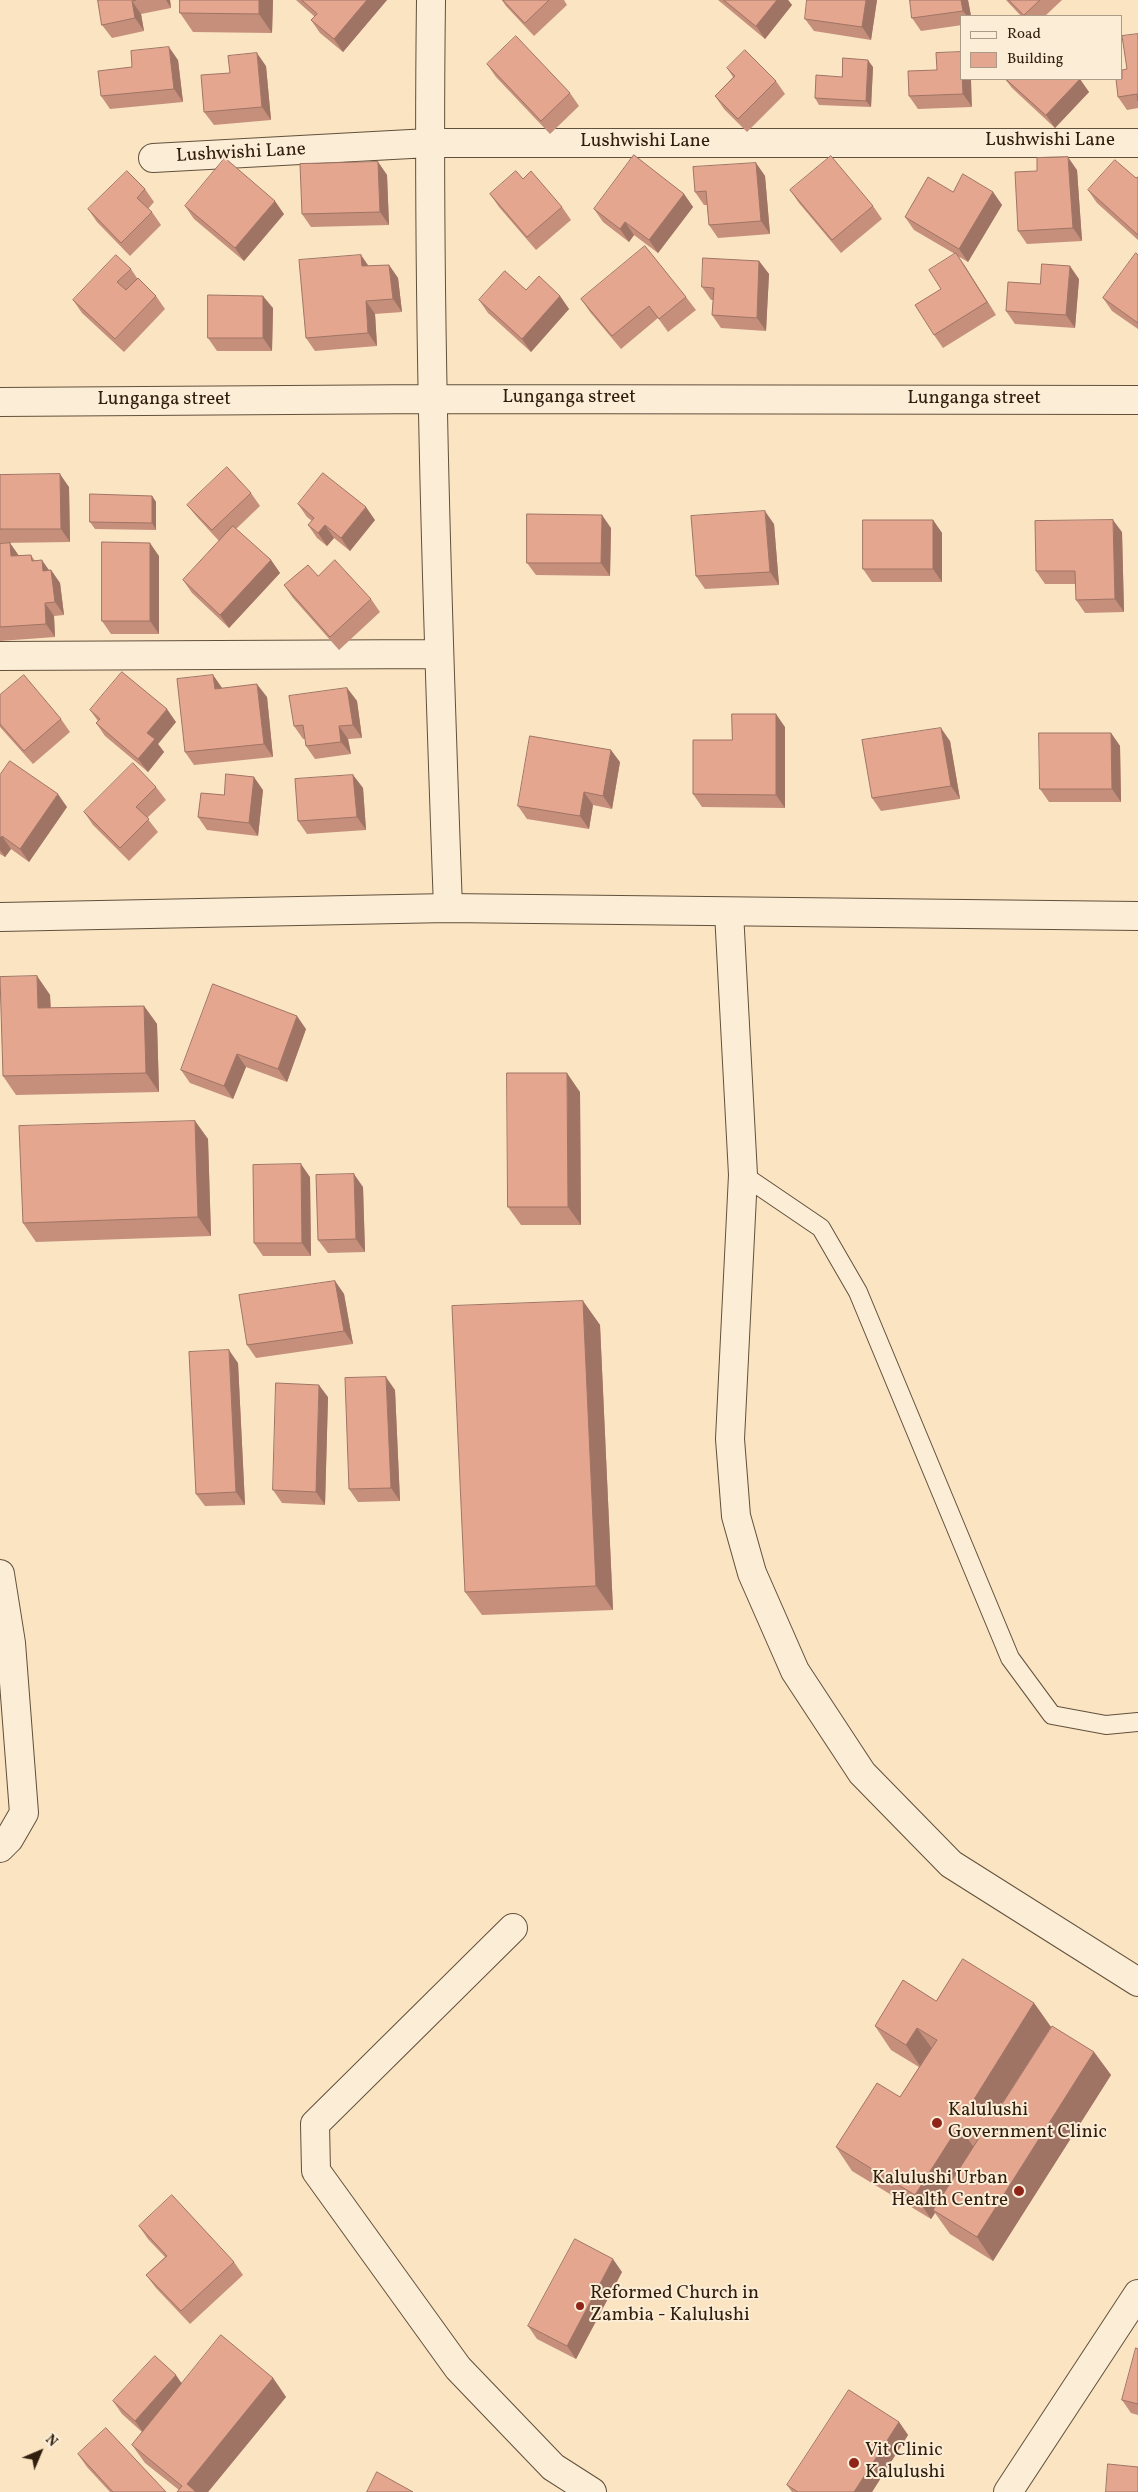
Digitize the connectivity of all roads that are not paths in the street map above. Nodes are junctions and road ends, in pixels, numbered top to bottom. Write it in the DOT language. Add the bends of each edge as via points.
graph roads {
  1 [pos="431,0"];
  2 [pos="1138,142"];
  3 [pos="429,143"];
  4 [pos="153,158"];
  5 [pos="432,399"];
  6 [pos="1138,400"];
  7 [pos="0,402"];
  8 [pos="439,654"];
  9 [pos="0,656"];
  10 [pos="448,908"];
  11 [pos="729,912"];
  12 [pos="1138,916"];
  13 [pos="0,917"];
  14 [pos="743,1175"];
  15 [pos="0,1574"];
  16 [pos="1138,1722"];
  17 [pos="0,1848"];
  18 [pos="514,1928"];
  19 [pos="1138,1982"];
  20 [pos="1138,2294"];
  21 [pos="592,2492"];
  22 [pos="1008,2492"];
  1 -- 3 [label="street"];
  2 -- 3 [label="street, Lushwishi Lane"];
  3 -- 4 [label="street, Lushwishi Lane"];
  3 -- 5 [label="street"];
  5 -- 6 [label="street, Lunganga street"];
  5 -- 7 [label="street, Lunganga street"];
  5 -- 8 [label="street"];
  8 -- 9 [label="street"];
  8 -- 10 [label="street"];
  10 -- 11 [label="street"];
  10 -- 13 [label="street"];
  11 -- 12 [label="street"];
  11 -- 14 [label="street"];
  14 -- 16 [label="lane" via="821,1228 858,1292 1010,1658 1052,1716 1106,1726"];
  14 -- 19 [label="street" via="730,1439 736,1516 752,1572 795,1671 862,1773 951,1864"];
  15 -- 17 [label="street" via="11,1643 24,1813 10,1839"];
  18 -- 21 [label="street" via="315,2124 316,2171 458,2368 553,2467"];
  20 -- 22 [label="street"];
}
